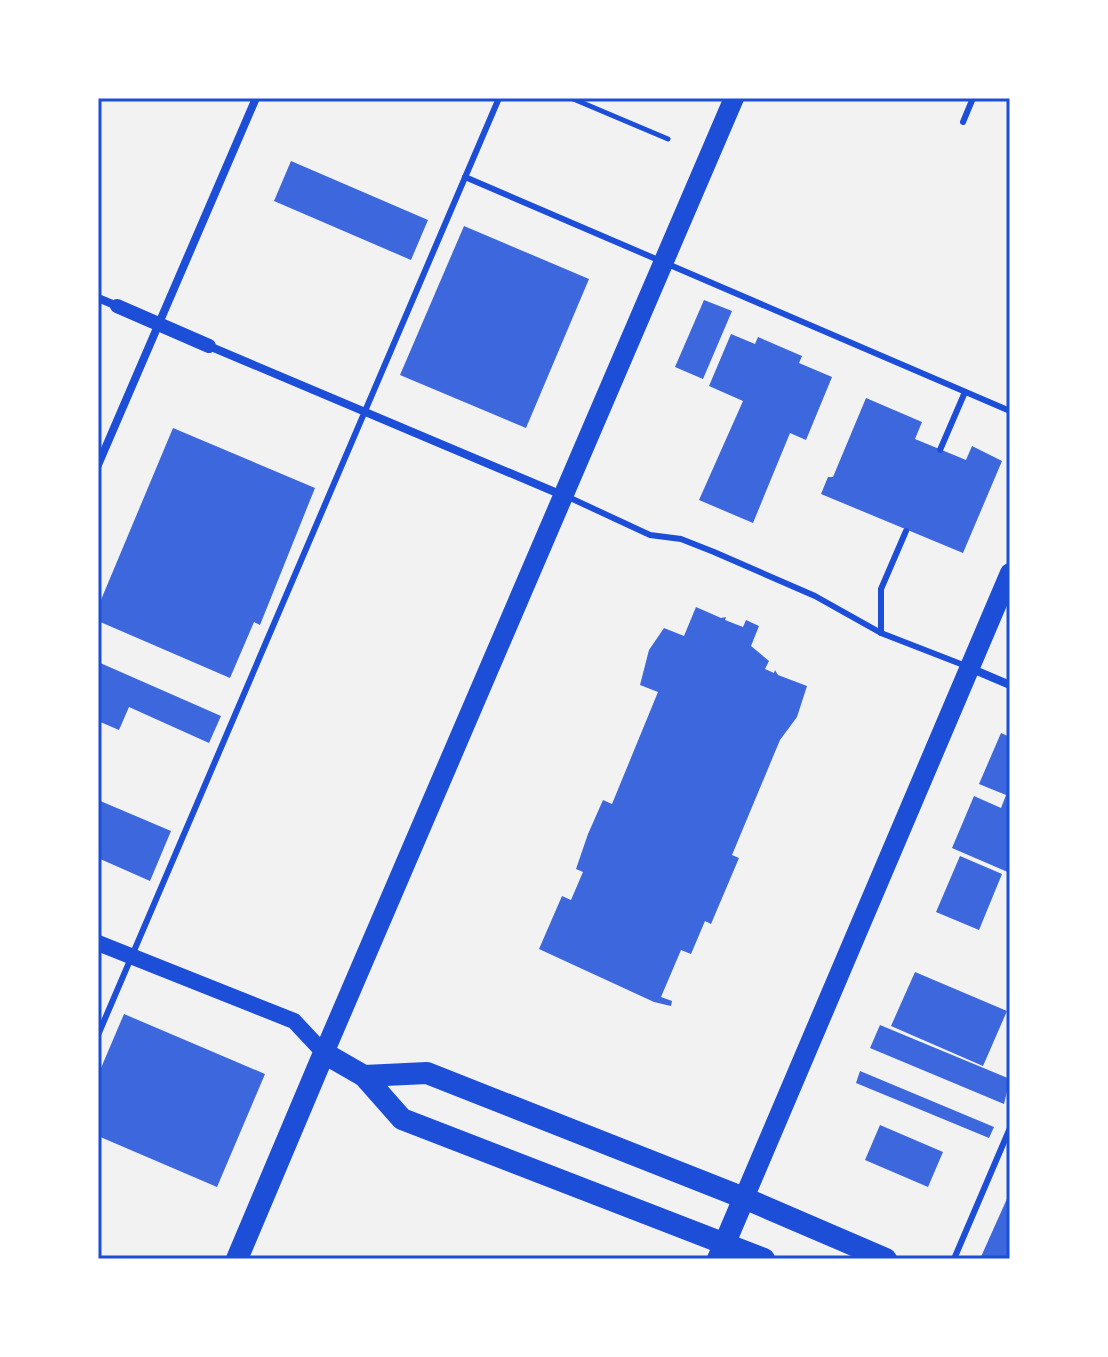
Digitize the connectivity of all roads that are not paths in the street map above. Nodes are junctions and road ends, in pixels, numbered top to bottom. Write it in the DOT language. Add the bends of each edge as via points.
graph roads {
  1 [pos="256,98"];
  2 [pos="499,98"];
  3 [pos="734,98"];
  4 [pos="973,98"];
  5 [pos="963,122"];
  6 [pos="465,177"];
  7 [pos="664,263"];
  8 [pos="98,298"];
  9 [pos="117,306"];
  10 [pos="158,324"];
  11 [pos="209,346"];
  12 [pos="965,392"];
  13 [pos="365,411"];
  14 [pos="1010,411"];
  15 [pos="940,450"];
  16 [pos="98,465"];
  17 [pos="563,495"];
  18 [pos="906,531"];
  19 [pos="1010,573"];
  20 [pos="881,633"];
  21 [pos="969,668"];
  22 [pos="1010,685"];
  23 [pos="98,943"];
  24 [pos="132,956"];
  25 [pos="98,1035"];
  26 [pos="324,1053"];
  27 [pos="364,1076"];
  28 [pos="1010,1128"];
  29 [pos="744,1198"];
  30 [pos="721,1251"];
  31 [pos="237,1259"];
  32 [pos="764,1259"];
  33 [pos="886,1259"];
  34 [pos="954,1259"];
  1 -- 10 [label="street"];
  2 -- 6 [label="lane"];
  3 -- 7 [label="main road"];
  4 -- 5 [label="lane"];
  6 -- 7 [label="lane"];
  6 -- 13 [label="lane"];
  7 -- 12 [label="lane"];
  7 -- 17 [label="main road"];
  8 -- 9 [label="street"];
  9 -- 10 [label="street"];
  10 -- 11 [label="street"];
  10 -- 16 [label="street"];
  11 -- 13 [label="street"];
  12 -- 14 [label="lane"];
  12 -- 15 [label="lane"];
  13 -- 17 [label="street"];
  13 -- 24 [label="lane"];
  17 -- 20 [label="lane" via="650,535 681,539 815,596"];
  17 -- 26 [label="main road"];
  18 -- 20 [label="lane" via="881,589"];
  19 -- 21 [label="main road"];
  20 -- 21 [label="lane"];
  21 -- 22 [label="street"];
  21 -- 29 [label="main road"];
  23 -- 24 [label="main road"];
  24 -- 25 [label="lane"];
  24 -- 26 [label="main road" via="294,1021"];
  26 -- 27 [label="highway"];
  26 -- 31 [label="highway"];
  27 -- 29 [label="highway" via="427,1073"];
  27 -- 30 [label="highway" via="402,1119"];
  28 -- 34 [label="lane"];
  29 -- 30 [label="highway"];
  29 -- 33 [label="highway"];
  30 -- 32 [label="highway"];
}
